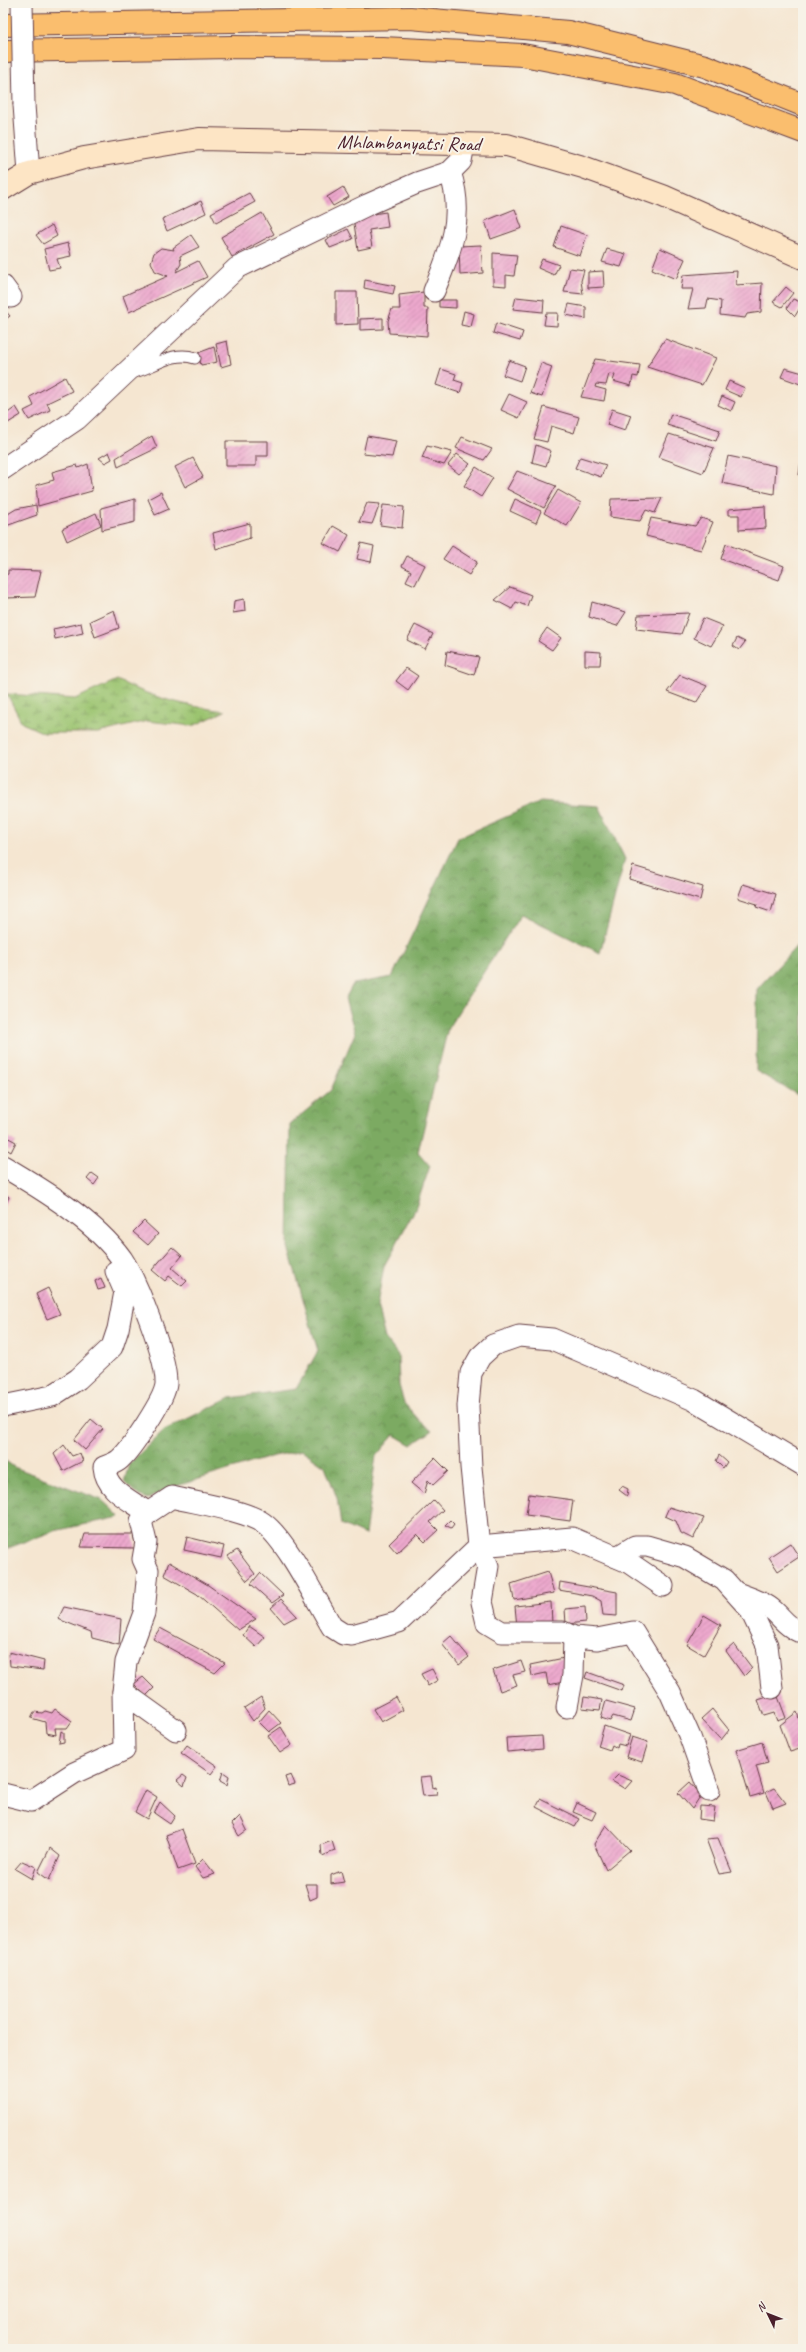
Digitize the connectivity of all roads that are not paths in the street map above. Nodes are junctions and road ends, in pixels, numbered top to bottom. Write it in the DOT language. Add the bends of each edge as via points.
graph roads {
  1 [pos="22,3"];
  2 [pos="3,25"];
  3 [pos="3,51"];
  4 [pos="803,105"];
  5 [pos="803,132"];
  6 [pos="464,144"];
  7 [pos="29,172"];
  8 [pos="450,172"];
  9 [pos="3,189"];
  10 [pos="803,258"];
  11 [pos="434,291"];
  12 [pos="195,358"];
  13 [pos="125,375"];
  14 [pos="3,469"];
  15 [pos="3,1166"];
  16 [pos="101,1237"];
  17 [pos="125,1292"];
  18 [pos="163,1372"];
  19 [pos="3,1406"];
  20 [pos="803,1465"];
  21 [pos="148,1513"];
  22 [pos="479,1546"];
  23 [pos="617,1557"];
  24 [pos="663,1586"];
  25 [pos="736,1593"];
  26 [pos="798,1632"];
  27 [pos="574,1637"];
  28 [pos="772,1688"];
  29 [pos="123,1692"];
  30 [pos="568,1707"];
  31 [pos="176,1730"];
  32 [pos="709,1791"];
  33 [pos="3,1794"];
  1 -- 7 [label="street, bridge" via="24,105"];
  2 -- 4 [label="highway" via="410,18 568,32 705,66"];
  3 -- 5 [label="highway" via="232,47 374,48 523,55 675,84"];
  6 -- 7 [label="main road, Mhlambanyatsi Road" via="199,139 84,158"];
  6 -- 8 [label="street" via="461,161"];
  6 -- 10 [label="main road, Mhlambanyatsi Road" via="507,145 583,167 663,196"];
  7 -- 9 [label="main road, Mhlambanyatsi Road"];
  8 -- 11 [label="street" via="456,193 458,220"];
  8 -- 13 [label="street" via="367,205 237,268"];
  12 -- 13 [label="lane" via="186,355 167,358 143,370"];
  13 -- 14 [label="street" via="77,419"];
  15 -- 16 [label="street" via="67,1206"];
  16 -- 17 [label="street"];
  16 -- 18 [label="street" via="122,1259 149,1316"];
  17 -- 18 [label="street" via="139,1318 143,1347 153,1365"];
  17 -- 19 [label="street" via="112,1347 78,1379 52,1396"];
  18 -- 21 [label="street" via="166,1385 158,1406 120,1459 104,1468 113,1490"];
  20 -- 22 [label="street" via="694,1400 552,1339 519,1336 493,1345 480,1357 471,1373 468,1406"];
  21 -- 22 [label="street" via="172,1497 237,1512 262,1522 280,1539 332,1627 348,1634 399,1622"];
  21 -- 29 [label="street" via="141,1521 146,1542 143,1559 148,1570 144,1613 126,1662"];
  22 -- 23 [label="street" via="572,1538"];
  22 -- 27 [label="street" via="488,1566 482,1602 487,1623 502,1632 563,1632"];
  23 -- 24 [label="street"];
  23 -- 25 [label="street" via="635,1546 647,1546 684,1557 724,1580"];
  25 -- 26 [label="street" via="763,1603 775,1612 786,1626"];
  25 -- 28 [label="street" via="750,1609 767,1645"];
  27 -- 30 [label="street" via="573,1675"];
  27 -- 32 [label="street" via="597,1639 633,1632 670,1692 690,1737"];
  29 -- 31 [label="street"];
  29 -- 33 [label="street" via="124,1750 74,1773 31,1801"];
}
